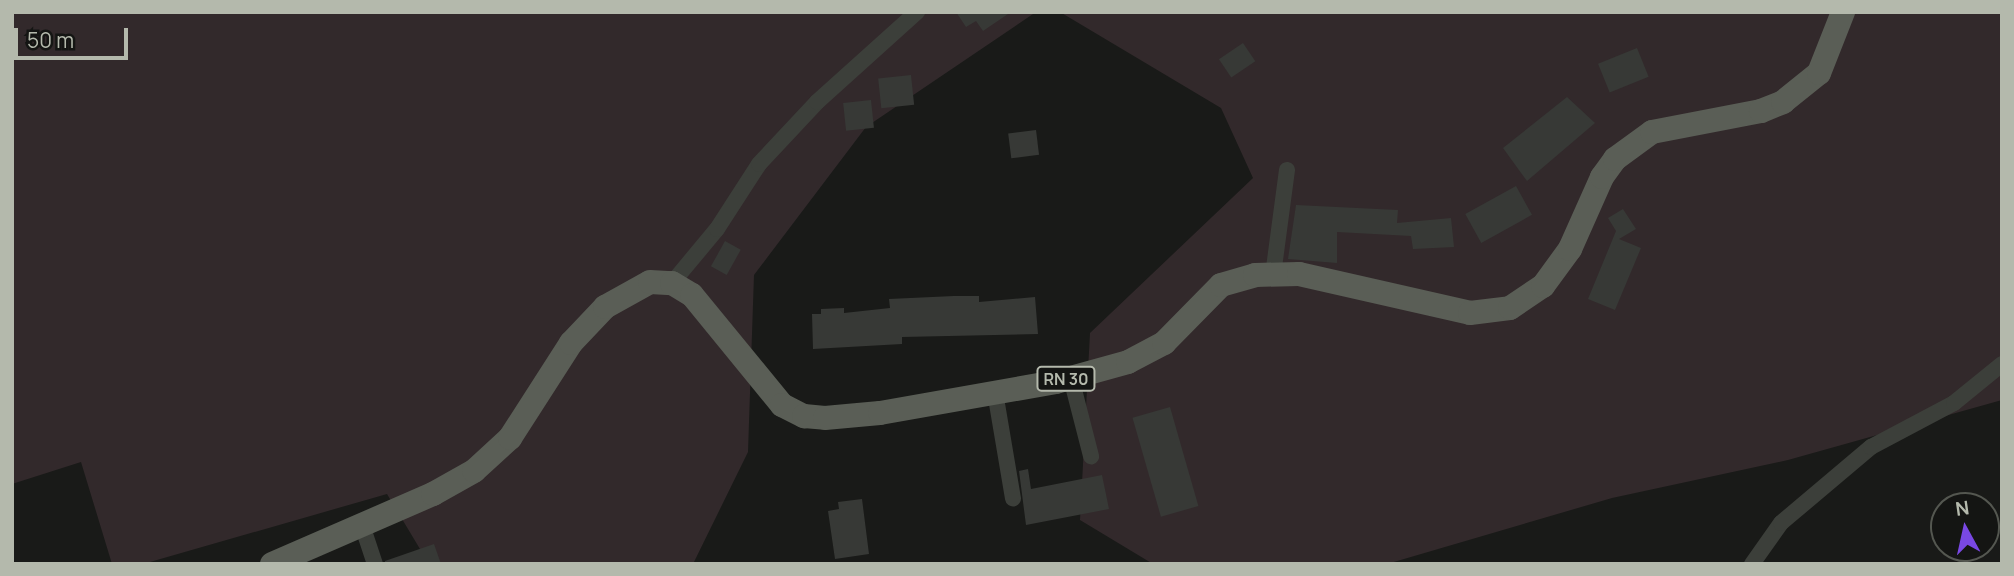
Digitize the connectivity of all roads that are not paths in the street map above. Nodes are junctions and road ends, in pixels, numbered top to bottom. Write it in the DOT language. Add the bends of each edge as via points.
graph roads {
  1 [pos="917,12"];
  2 [pos="1843,12"];
  3 [pos="1287,170"];
  4 [pos="1273,275"];
  5 [pos="672,284"];
  6 [pos="2002,364"];
  7 [pos="1071,378"];
  8 [pos="995,393"];
  9 [pos="1091,456"];
  10 [pos="1013,498"];
  11 [pos="362,525"];
  12 [pos="272,564"];
  13 [pos="375,564"];
  14 [pos="1752,564"];
  1 -- 5 [label="street" via="817,102 759,164"];
  2 -- 4 [label="main road, RN 30" via="1819,73 1783,102 1761,111 1652,132 1624,151 1602,177 1570,249 1544,286 1510,308 1470,313 1299,274"];
  3 -- 4 [label="street"];
  4 -- 7 [label="main road, RN 30" via="1221,285 1164,343 1128,362"];
  5 -- 8 [label="main road, RN 30" via="692,295 782,405 804,416 880,413"];
  5 -- 11 [label="main road" via="639,286 605,307 571,343 510,438 474,471"];
  6 -- 14 [label="street" via="1954,403 1871,447 1782,523"];
  7 -- 8 [label="main road, RN 30"];
  7 -- 9 [label="street"];
  8 -- 10 [label="street"];
  11 -- 12 [label="main road"];
  11 -- 13 [label="street"];
}
